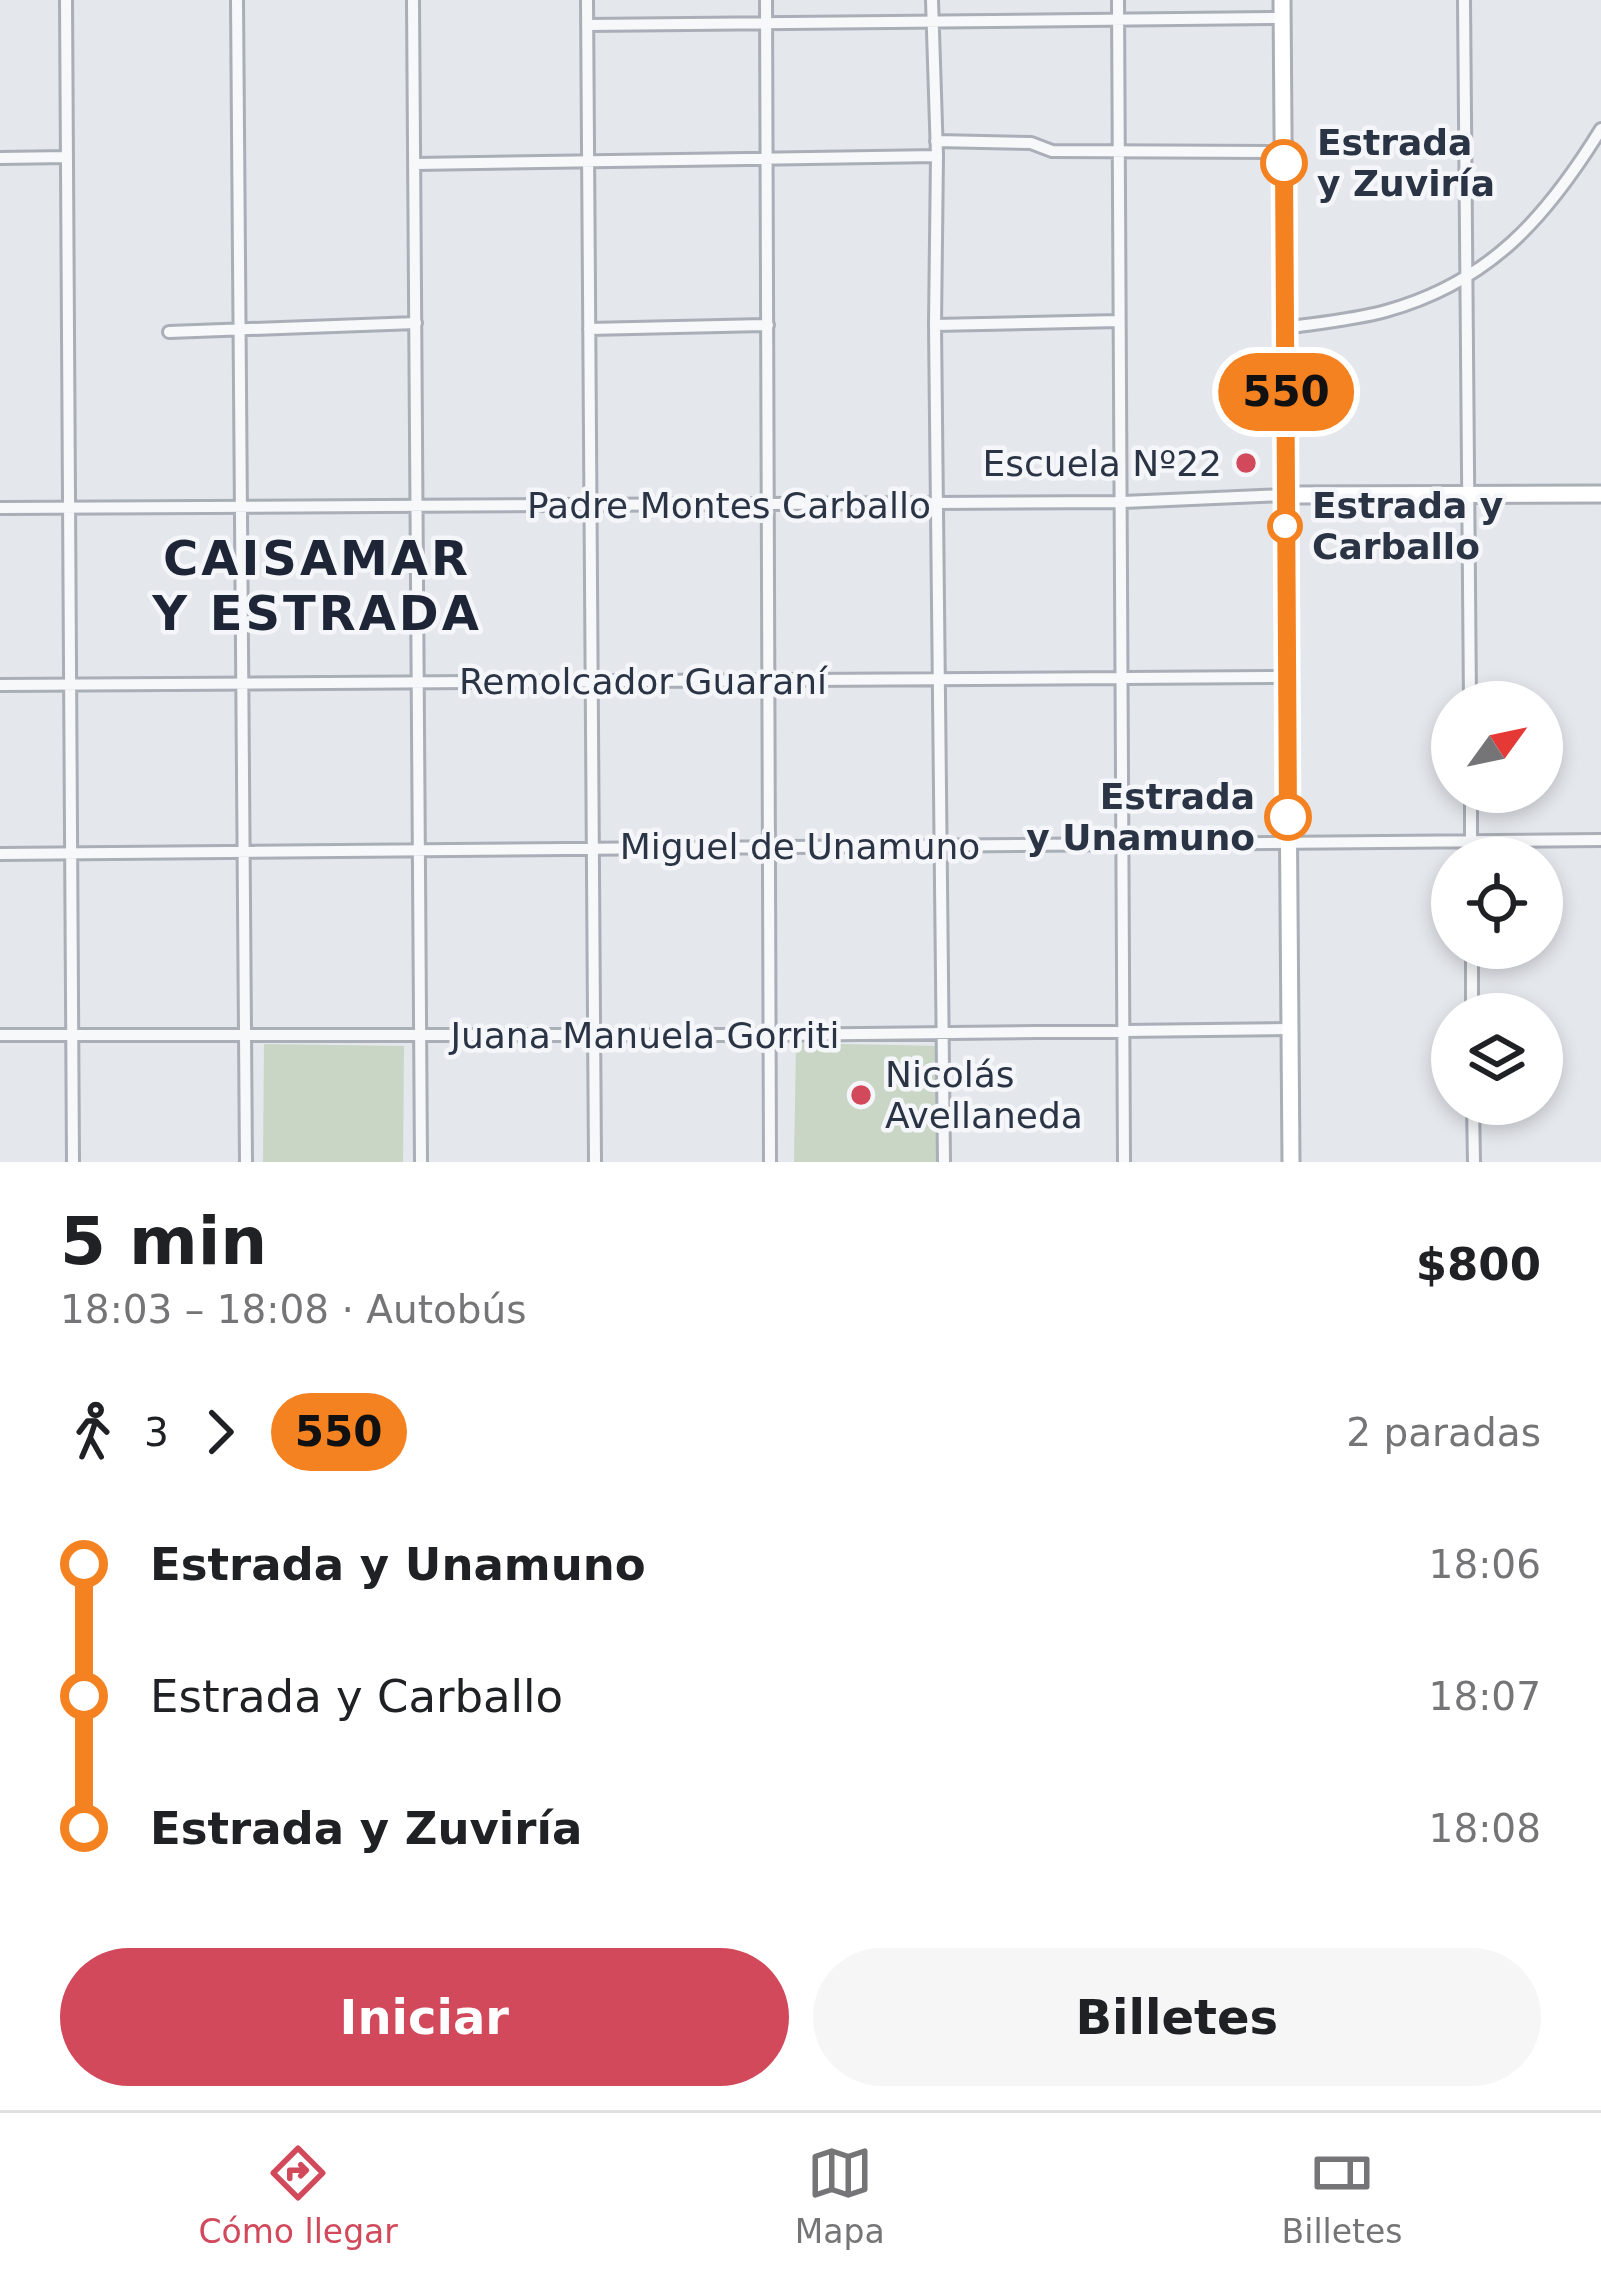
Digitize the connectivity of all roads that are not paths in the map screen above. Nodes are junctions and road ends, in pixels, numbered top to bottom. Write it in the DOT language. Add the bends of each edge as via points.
graph roads {
  1 [pos="66,0"];
  2 [pos="237,0"];
  3 [pos="413,0"];
  4 [pos="587,0"];
  5 [pos="766,0"];
  6 [pos="932,0"];
  7 [pos="1118,0"];
  8 [pos="1282,0"];
  9 [pos="1465,0"];
  10 [pos="1282,18"];
  11 [pos="1118,20"];
  12 [pos="932,22"];
  13 [pos="766,23"];
  14 [pos="587,25"];
  15 [pos="1601,130"];
  16 [pos="936,141"];
  17 [pos="1118,149"];
  18 [pos="1284,152"];
  19 [pos="937,156"];
  20 [pos="67,157"];
  21 [pos="0,158"];
  22 [pos="767,158"];
  23 [pos="588,161"];
  24 [pos="415,164"];
  25 [pos="1467,277"];
  26 [pos="1119,321"];
  27 [pos="416,323"];
  28 [pos="768,325"];
  29 [pos="935,326"];
  30 [pos="1284,328"];
  31 [pos="239,329"];
  32 [pos="589,329"];
  33 [pos="169,332"];
  34 [pos="1468,494"];
  35 [pos="1601,494"];
  36 [pos="1285,495"];
  37 [pos="1123,502"];
  38 [pos="937,504"];
  39 [pos="769,505"];
  40 [pos="417,506"];
  41 [pos="590,506"];
  42 [pos="241,507"];
  43 [pos="0,508"];
  44 [pos="69,508"];
  45 [pos="1287,677"];
  46 [pos="1121,678"];
  47 [pos="938,679"];
  48 [pos="770,680"];
  49 [pos="1470,681"];
  50 [pos="418,682"];
  51 [pos="591,682"];
  52 [pos="242,683"];
  53 [pos="0,685"];
  54 [pos="70,685"];
  55 [pos="1563,840"];
  56 [pos="1601,840"];
  57 [pos="1431,841"];
  58 [pos="1288,843"];
  59 [pos="1122,844"];
  60 [pos="940,846"];
  61 [pos="592,847"];
  62 [pos="770,847"];
  63 [pos="419,850"];
  64 [pos="244,851"];
  65 [pos="71,853"];
  66 [pos="0,854"];
  67 [pos="1289,1029"];
  68 [pos="1123,1030"];
  69 [pos="942,1034"];
  70 [pos="0,1035"];
  71 [pos="420,1035"];
  72 [pos="593,1035"];
  73 [pos="771,1035"];
  74 [pos="73,1036"];
  75 [pos="245,1036"];
  76 [pos="1473,1125"];
  77 [pos="73,1162"];
  78 [pos="246,1162"];
  79 [pos="421,1162"];
  80 [pos="595,1162"];
  81 [pos="770,1162"];
  82 [pos="944,1162"];
  83 [pos="1124,1162"];
  84 [pos="1291,1162"];
  85 [pos="1474,1162"];
  1 -- 20 [label="street"];
  2 -- 31 [label="street"];
  3 -- 24 [label="street"];
  4 -- 14 [label="street"];
  5 -- 13 [label="street"];
  6 -- 12 [label="street"];
  7 -- 11 [label="street"];
  8 -- 10 [label="main road"];
  9 -- 25 [label="street"];
  10 -- 11 [label="street"];
  10 -- 18 [label="main road"];
  11 -- 12 [label="street"];
  11 -- 17 [label="street"];
  12 -- 13 [label="street"];
  12 -- 16 [label="street"];
  13 -- 14 [label="street"];
  13 -- 22 [label="street"];
  14 -- 23 [label="street"];
  15 -- 25 [label="street" via="1539,220"];
  16 -- 17 [label="street"];
  16 -- 19 [label="street"];
  17 -- 18 [label="street"];
  17 -- 26 [label="street"];
  18 -- 30 [label="main road"];
  19 -- 22 [label="street"];
  19 -- 29 [label="street"];
  20 -- 21 [label="street"];
  20 -- 44 [label="street"];
  22 -- 23 [label="street"];
  22 -- 28 [label="street"];
  23 -- 24 [label="street"];
  23 -- 32 [label="street"];
  24 -- 27 [label="street"];
  25 -- 30 [label="street" via="1383,312"];
  25 -- 34 [label="street"];
  26 -- 29 [label="street"];
  26 -- 37 [label="street"];
  27 -- 31 [label="street"];
  27 -- 40 [label="street"];
  28 -- 32 [label="street"];
  28 -- 39 [label="street"];
  29 -- 38 [label="street"];
  30 -- 36 [label="main road"];
  31 -- 33 [label="street"];
  31 -- 42 [label="street"];
  32 -- 41 [label="street"];
  34 -- 35 [label="main road, Padre Montes Carballo"];
  34 -- 36 [label="main road, Padre Montes Carballo"];
  34 -- 49 [label="street"];
  36 -- 37 [label="street, Padre Montes Carballo"];
  36 -- 45 [label="main road"];
  37 -- 38 [label="street, Padre Montes Carballo"];
  37 -- 46 [label="street"];
  38 -- 39 [label="street, Padre Montes Carballo"];
  38 -- 47 [label="street"];
  39 -- 41 [label="street, Padre Montes Carballo"];
  39 -- 48 [label="street"];
  40 -- 41 [label="street, Padre Montes Carballo"];
  40 -- 42 [label="street, Padre Montes Carballo"];
  40 -- 50 [label="street"];
  41 -- 51 [label="street"];
  42 -- 44 [label="street, Padre Montes Carballo"];
  42 -- 52 [label="street"];
  43 -- 44 [label="street, Padre Montes Carballo"];
  44 -- 54 [label="street"];
  45 -- 46 [label="street, Remolcador Guaraní"];
  45 -- 58 [label="main road"];
  46 -- 47 [label="street, Remolcador Guaraní"];
  46 -- 59 [label="street"];
  47 -- 48 [label="street, Remolcador Guaraní"];
  47 -- 60 [label="street"];
  48 -- 51 [label="street, Remolcador Guaraní"];
  48 -- 62 [label="street"];
  50 -- 51 [label="street, Remolcador Guaraní"];
  50 -- 52 [label="street, Remolcador Guaraní"];
  50 -- 63 [label="street"];
  51 -- 61 [label="street"];
  52 -- 54 [label="street, Remolcador Guaraní"];
  52 -- 64 [label="street"];
  53 -- 54 [label="street, Remolcador Guaraní"];
  54 -- 65 [label="street"];
  55 -- 56 [label="street, Miguel de Unamuno"];
  57 -- 58 [label="street, Miguel de Unamuno"];
  58 -- 59 [label="street, Miguel de Unamuno"];
  58 -- 67 [label="main road"];
  59 -- 60 [label="street, Miguel de Unamuno"];
  59 -- 68 [label="street"];
  60 -- 62 [label="street, Miguel de Unamuno"];
  60 -- 69 [label="street"];
  61 -- 62 [label="street, Miguel de Unamuno"];
  61 -- 63 [label="street, Miguel de Unamuno"];
  61 -- 72 [label="street"];
  62 -- 73 [label="street"];
  63 -- 64 [label="street, Miguel de Unamuno"];
  63 -- 71 [label="street"];
  64 -- 65 [label="street, Miguel de Unamuno"];
  64 -- 75 [label="street"];
  65 -- 66 [label="street, Miguel de Unamuno"];
  65 -- 74 [label="street"];
  67 -- 68 [label="street, Juana Manuela Gorriti"];
  67 -- 84 [label="main road"];
  68 -- 69 [label="street, Juana Manuela Gorriti"];
  68 -- 83 [label="street"];
  69 -- 73 [label="street, Juana Manuela Gorriti"];
  69 -- 82 [label="street"];
  70 -- 74 [label="street, Juana Manuela Gorriti"];
  71 -- 72 [label="street, Juana Manuela Gorriti"];
  71 -- 75 [label="street, Juana Manuela Gorriti"];
  71 -- 79 [label="street"];
  72 -- 73 [label="street, Juana Manuela Gorriti"];
  72 -- 80 [label="street"];
  73 -- 81 [label="street"];
  74 -- 75 [label="street, Juana Manuela Gorriti"];
  74 -- 77 [label="street"];
  75 -- 78 [label="street"];
  76 -- 85 [label="street"];
}
